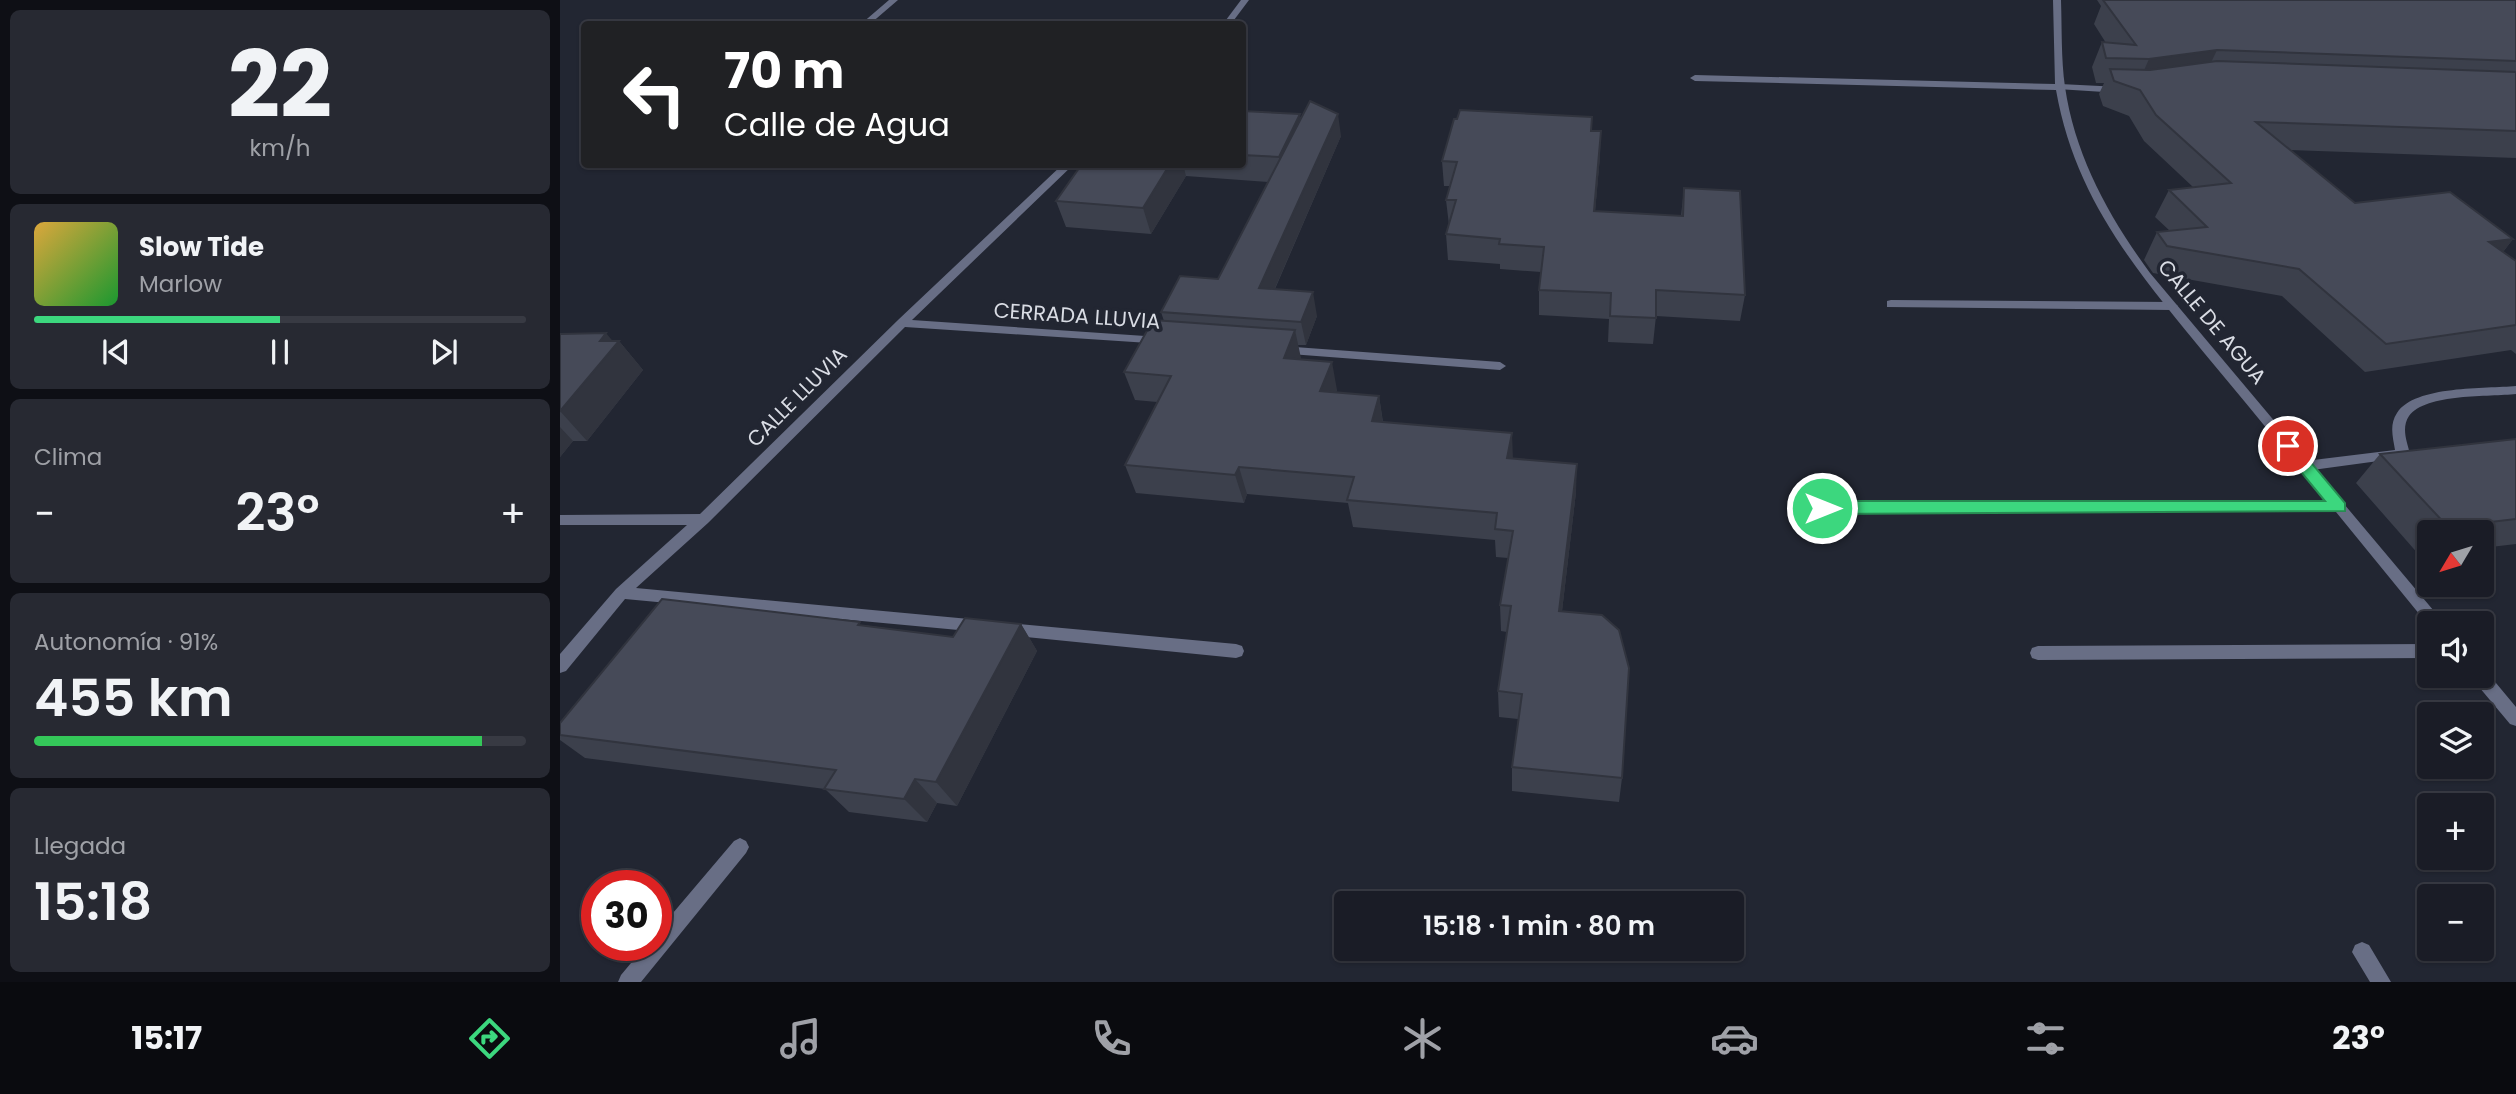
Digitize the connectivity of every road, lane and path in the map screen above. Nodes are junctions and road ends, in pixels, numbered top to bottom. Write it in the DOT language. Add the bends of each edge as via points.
graph roads {
  1 [pos="894,0"];
  2 [pos="1245,0"];
  3 [pos="2057,0"];
  4 [pos="869,21"];
  5 [pos="1229,21"];
  6 [pos="1696,78"];
  7 [pos="2060,87"];
  8 [pos="2129,90"];
  9 [pos="1065,168"];
  10 [pos="1891,304"];
  11 [pos="2172,306"];
  12 [pos="902,323"];
  13 [pos="1173,342"];
  14 [pos="1268,349"];
  15 [pos="1500,366"];
  16 [pos="2516,390"];
  17 [pos="2305,466"];
  18 [pos="2339,507"];
  19 [pos="1822,508"];
  20 [pos="703,519"];
  21 [pos="560,520"];
  22 [pos="621,593"];
  23 [pos="2426,611"];
  24 [pos="1236,651"];
  25 [pos="2417,651"];
  26 [pos="2038,653"];
  27 [pos="560,666"];
  28 [pos="2490,688"];
  29 [pos="2516,719"];
  30 [pos="740,847"];
  31 [pos="2362,952"];
  32 [pos="628,982"];
  33 [pos="2381,982"];
  1 -- 4 [label="street"];
  2 -- 5 [label="street"];
  3 -- 7 [label="street, CALLE DE AGUA"];
  6 -- 7 [label="street"];
  7 -- 8 [label="street"];
  7 -- 11 [label="street, CALLE DE AGUA" via="2073,144 2092,192 2124,247"];
  9 -- 12 [label="street, CALLE LLUVIA"];
  10 -- 11 [label="street"];
  11 -- 17 [label="street, CALLE DE AGUA"];
  12 -- 13 [label="street, CERRADA LLUVIA"];
  12 -- 20 [label="street, CALLE LLUVIA"];
  14 -- 15 [label="street"];
  16 -- 17 [label="street" via="2441,397 2412,405 2397,425 2403,454"];
  17 -- 18 [label="street, CALLE DE AGUA"];
  18 -- 19 [label="street"];
  18 -- 23 [label="street, CALLE DE AGUA"];
  20 -- 21 [label="street"];
  20 -- 22 [label="street, CALLE LLUVIA"];
  22 -- 24 [label="street"];
  22 -- 27 [label="street, CALLE LLUVIA"];
  25 -- 26 [label="street"];
  28 -- 29 [label="street"];
  30 -- 32 [label="street"];
  31 -- 33 [label="street"];
}
